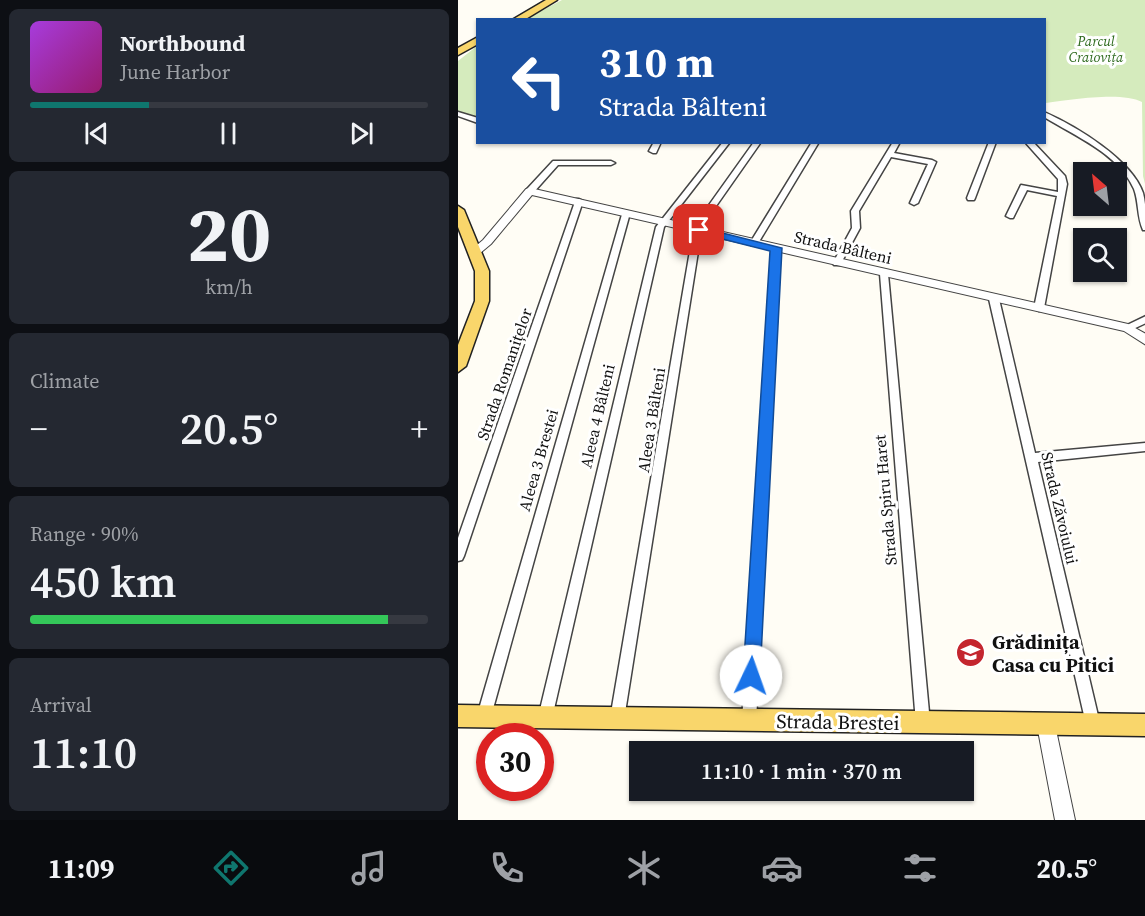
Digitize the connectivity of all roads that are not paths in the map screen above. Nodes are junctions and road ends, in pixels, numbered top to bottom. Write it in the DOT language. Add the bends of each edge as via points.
graph roads {
  1 [pos="553,0"];
  2 [pos="520,18"];
  3 [pos="476,41"];
  4 [pos="458,52"];
  5 [pos="458,114"];
  6 [pos="1046,115"];
  7 [pos="476,120"];
  8 [pos="657,144"];
  9 [pos="725,144"];
  10 [pos="757,144"];
  11 [pos="815,144"];
  12 [pos="896,144"];
  13 [pos="992,144"];
  14 [pos="1031,144"];
  15 [pos="653,151"];
  16 [pos="890,155"];
  17 [pos="611,163"];
  18 [pos="530,191"];
  19 [pos="1061,195"];
  20 [pos="971,198"];
  21 [pos="579,201"];
  22 [pos="914,203"];
  23 [pos="458,210"];
  24 [pos="626,213"];
  25 [pos="1010,216"];
  26 [pos="665,222"];
  27 [pos="1145,228"];
  28 [pos="699,230"];
  29 [pos="754,243"];
  30 [pos="776,248"];
  31 [pos="475,252"];
  32 [pos="838,263"];
  33 [pos="884,274"];
  34 [pos="994,299"];
  35 [pos="1038,308"];
  36 [pos="1145,320"];
  37 [pos="1128,327"];
  38 [pos="1145,341"];
  39 [pos="458,366"];
  40 [pos="1145,447"];
  41 [pos="1032,458"];
  42 [pos="458,556"];
  43 [pos="458,716"];
  44 [pos="484,717"];
  45 [pos="545,718"];
  46 [pos="617,719"];
  47 [pos="749,721"];
  48 [pos="923,723"];
  49 [pos="1094,724"];
  50 [pos="1145,724"];
  51 [pos="1046,725"];
  52 [pos="1065,820"];
  1 -- 2 [label="main road"];
  3 -- 4 [label="main road"];
  5 -- 7 [label="street"];
  6 -- 27 [label="street" via="1130,173 1139,192"];
  8 -- 15 [label="street"];
  9 -- 26 [label="street, Aleea 4 Bâlteni"];
  10 -- 28 [label="street, Aleea 3 Bâlteni"];
  11 -- 29 [label="street"];
  12 -- 16 [label="street"];
  13 -- 20 [label="street"];
  14 -- 19 [label="street" via="1062,178"];
  16 -- 22 [label="street" via="932,162"];
  16 -- 32 [label="street" via="855,211 854,234"];
  17 -- 18 [label="street" via="556,163"];
  18 -- 21 [label="street, Strada Bâlteni"];
  18 -- 31 [label="street"];
  19 -- 25 [label="street" via="1024,187"];
  19 -- 35 [label="street"];
  21 -- 24 [label="street, Strada Bâlteni"];
  21 -- 42 [label="street, Strada Romanițelor"];
  23 -- 31 [label="main road"];
  24 -- 26 [label="street, Strada Bâlteni"];
  24 -- 44 [label="street, Aleea 3 Brestei"];
  26 -- 28 [label="street, Strada Bâlteni"];
  26 -- 45 [label="street, Aleea 4 Bâlteni" via="660,227 638,316"];
  28 -- 29 [label="street, Strada Bâlteni"];
  28 -- 46 [label="street, Aleea 3 Bâlteni"];
  29 -- 30 [label="street, Strada Bâlteni"];
  30 -- 32 [label="street, Strada Bâlteni"];
  30 -- 47 [label="street"];
  31 -- 39 [label="main road" via="482,271 482,301"];
  32 -- 33 [label="street, Strada Bâlteni"];
  33 -- 34 [label="street, Strada Bâlteni"];
  33 -- 48 [label="street, Strada Spiru Haret"];
  34 -- 35 [label="street, Strada Bâlteni"];
  34 -- 41 [label="street, Strada Zăvoiului"];
  35 -- 37 [label="street, Strada Bâlteni"];
  36 -- 37 [label="street"];
  37 -- 38 [label="street, Strada Bâlteni"];
  40 -- 41 [label="street"];
  41 -- 49 [label="street, Strada Zăvoiului"];
  43 -- 44 [label="main road, Strada Brestei"];
  44 -- 45 [label="main road, Strada Brestei"];
  45 -- 46 [label="main road, Strada Brestei"];
  46 -- 47 [label="main road, Strada Brestei"];
  47 -- 48 [label="main road, Strada Brestei"];
  48 -- 51 [label="main road, Strada Brestei"];
  49 -- 50 [label="main road, Strada Brestei"];
  49 -- 51 [label="main road, Strada Brestei"];
  51 -- 52 [label="street"];
}
